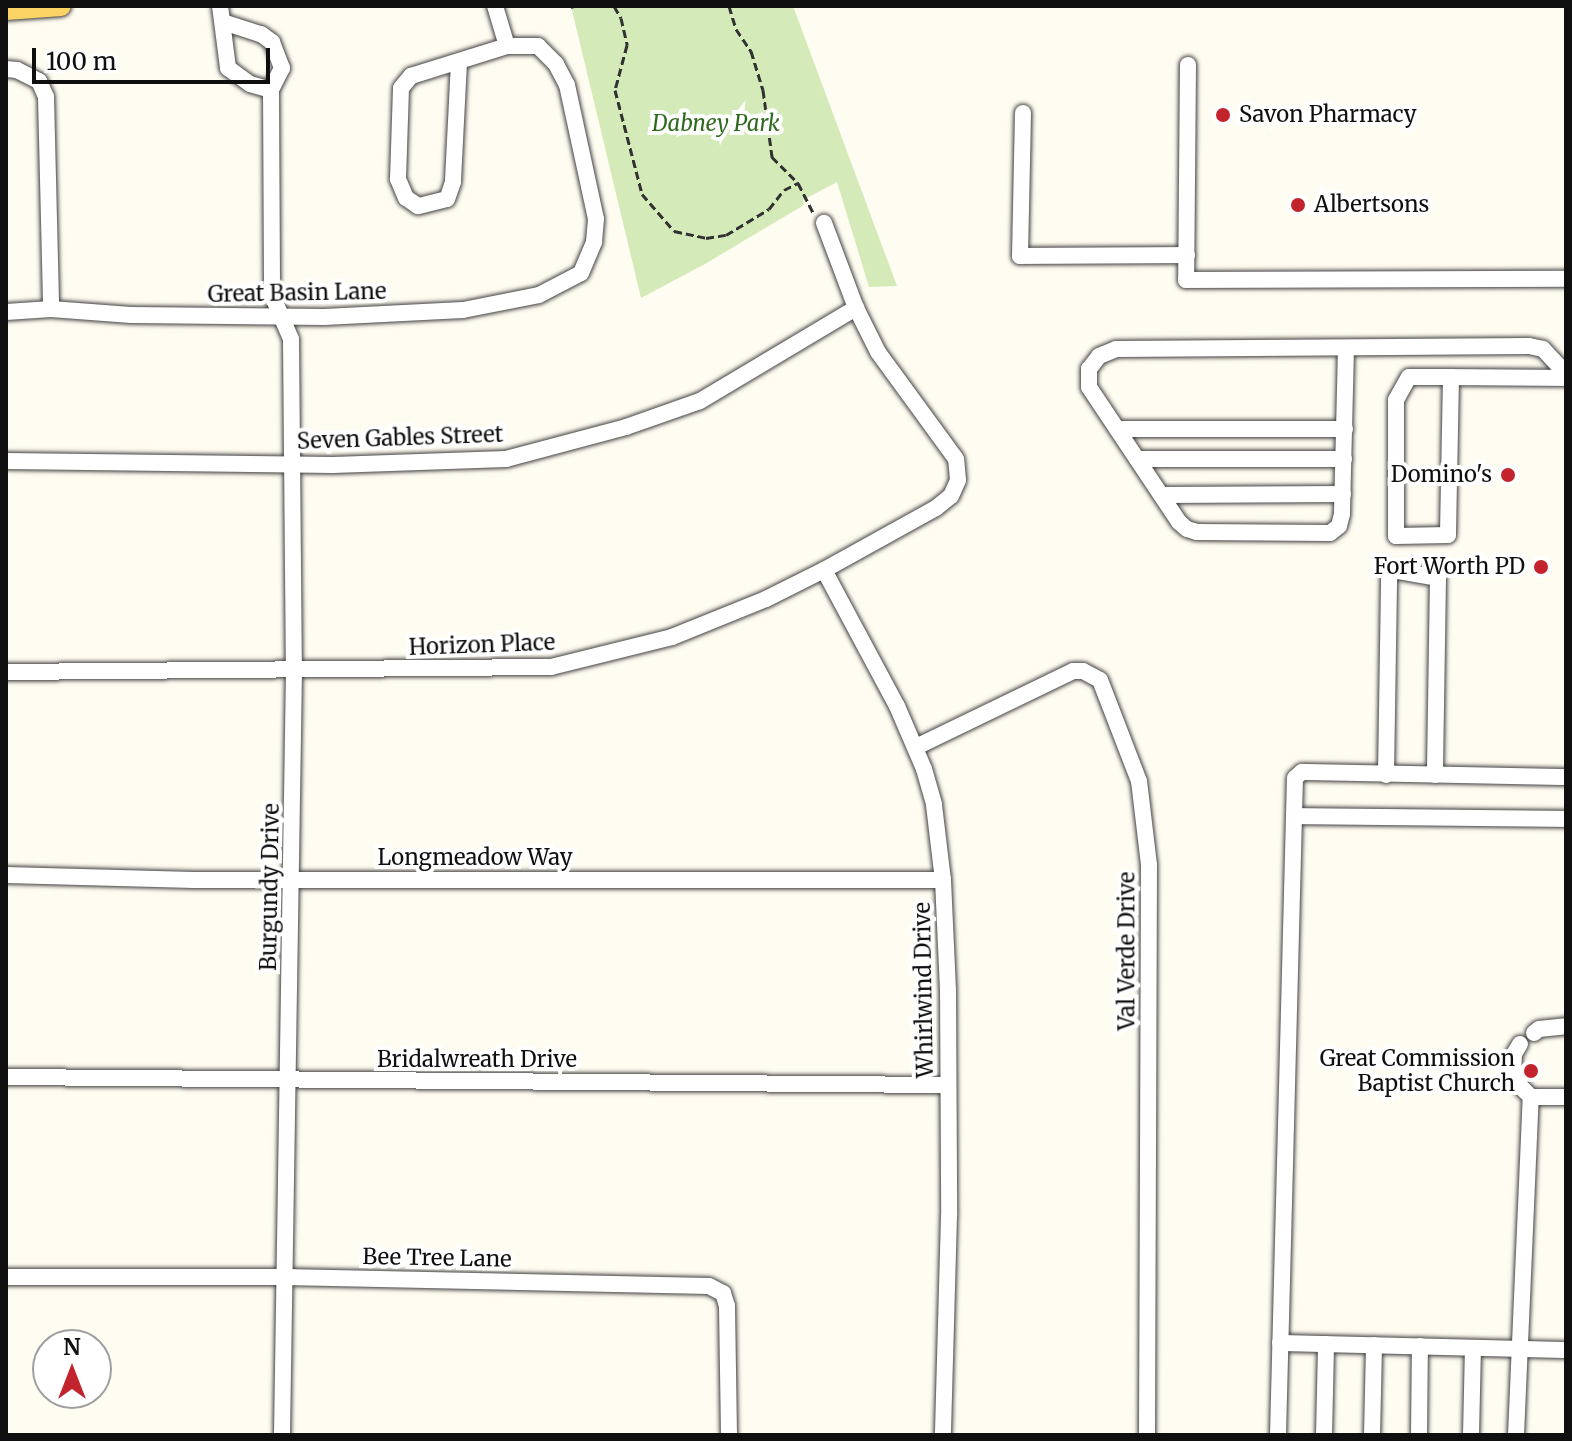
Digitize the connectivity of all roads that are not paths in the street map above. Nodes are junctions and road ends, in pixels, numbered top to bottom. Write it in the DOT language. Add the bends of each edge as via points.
graph roads {
  1 [pos="61,6"];
  2 [pos="495,6"];
  3 [pos="6,10"];
  4 [pos="221,14"];
  5 [pos="507,46"];
  6 [pos="459,62"];
  7 [pos="1188,65"];
  8 [pos="6,69"];
  9 [pos="271,90"];
  10 [pos="1023,113"];
  11 [pos="824,223"];
  12 [pos="1187,255"];
  13 [pos="1566,279"];
  14 [pos="856,308"];
  15 [pos="51,309"];
  16 [pos="6,312"];
  17 [pos="282,317"];
  18 [pos="1346,348"];
  19 [pos="1566,376"];
  20 [pos="1451,377"];
  21 [pos="1117,429"];
  22 [pos="1345,429"];
  23 [pos="1137,459"];
  24 [pos="1344,459"];
  25 [pos="6,461"];
  26 [pos="292,464"];
  27 [pos="1343,494"];
  28 [pos="1161,495"];
  29 [pos="824,570"];
  30 [pos="294,670"];
  31 [pos="6,672"];
  32 [pos="916,747"];
  33 [pos="1386,775"];
  34 [pos="1435,775"];
  35 [pos="1566,777"];
  36 [pos="1294,816"];
  37 [pos="1566,819"];
  38 [pos="6,875"];
  39 [pos="292,880"];
  40 [pos="943,880"];
  41 [pos="1566,1026"];
  42 [pos="1534,1033"];
  43 [pos="1520,1044"];
  44 [pos="6,1077"];
  45 [pos="288,1080"];
  46 [pos="948,1085"];
  47 [pos="1531,1097"];
  48 [pos="1566,1097"];
  49 [pos="6,1277"];
  50 [pos="284,1277"];
  51 [pos="1280,1343"];
  52 [pos="1326,1344"];
  53 [pos="1374,1345"];
  54 [pos="1420,1346"];
  55 [pos="1473,1348"];
  56 [pos="1520,1349"];
  57 [pos="1566,1350"];
  58 [pos="282,1435"];
  59 [pos="729,1435"];
  60 [pos="943,1435"];
  61 [pos="1147,1435"];
  62 [pos="1278,1435"];
  63 [pos="1324,1435"];
  64 [pos="1372,1435"];
  65 [pos="1419,1435"];
  66 [pos="1471,1435"];
  67 [pos="1516,1435"];
  1 -- 3 [label="main road"];
  2 -- 5 [label="street"];
  4 -- 9 [label="street" via="228,68 250,84"];
  4 -- 9 [label="street" via="272,42 282,68"];
  5 -- 6 [label="street"];
  5 -- 17 [label="street, Great Basin Lane" via="538,46 567,85 596,219 594,242 581,273 539,295 463,310"];
  6 -- 6 [label="street" via="453,182 447,199 418,206 406,198 398,179 401,88 411,76"];
  7 -- 12 [label="street"];
  8 -- 15 [label="street" via="39,81 46,97"];
  9 -- 17 [label="street" via="272,295"];
  10 -- 12 [label="street" via="1020,256"];
  11 -- 14 [label="street"];
  12 -- 13 [label="street" via="1186,280"];
  14 -- 26 [label="street, Seven Gables Street" via="700,401 626,427 506,459"];
  14 -- 29 [label="street, Horizon Place" via="878,352 956,459 958,480 951,496 936,508"];
  15 -- 16 [label="street, Great Basin Lane"];
  15 -- 17 [label="street, Great Basin Lane"];
  17 -- 26 [label="street, Burgundy Drive" via="291,339"];
  18 -- 19 [label="street" via="1529,346 1551,355"];
  18 -- 21 [label="street" via="1116,349 1099,356 1089,369 1089,387"];
  18 -- 22 [label="street"];
  19 -- 20 [label="street"];
  20 -- 20 [label="street" via="1409,377 1396,400 1396,536 1448,535"];
  21 -- 22 [label="street"];
  21 -- 23 [label="street"];
  22 -- 24 [label="street"];
  23 -- 24 [label="street"];
  23 -- 28 [label="street"];
  24 -- 27 [label="street"];
  25 -- 26 [label="street, Seven Gables Street"];
  26 -- 30 [label="street, Burgundy Drive"];
  27 -- 28 [label="street"];
  27 -- 28 [label="street" via="1339,526 1315,534 1197,532 1179,522"];
  29 -- 30 [label="street, Horizon Place" via="672,637 551,667"];
  29 -- 32 [label="street, Whirlwind Drive"];
  30 -- 31 [label="street, Horizon Place"];
  30 -- 39 [label="street, Burgundy Drive"];
  32 -- 40 [label="street, Whirlwind Drive" via="934,805"];
  32 -- 61 [label="street, Val Verde Drive" via="1073,671 1083,671 1100,680 1139,781 1149,865"];
  33 -- 34 [label="street"];
  33 -- 34 [label="street" via="1393,570 1438,578"];
  33 -- 36 [label="street" via="1302,772 1295,778"];
  34 -- 35 [label="street"];
  36 -- 37 [label="street"];
  36 -- 51 [label="street"];
  38 -- 39 [label="street, Longmeadow Way"];
  39 -- 40 [label="street, Longmeadow Way"];
  39 -- 45 [label="street, Burgundy Drive"];
  40 -- 46 [label="street, Whirlwind Drive"];
  41 -- 42 [label="street"];
  43 -- 47 [label="street" via="1513,1071"];
  44 -- 45 [label="street, Bridalwreath Drive"];
  45 -- 46 [label="street, Bridalwreath Drive"];
  45 -- 50 [label="street, Burgundy Drive"];
  46 -- 60 [label="street, Whirlwind Drive"];
  47 -- 48 [label="street"];
  47 -- 56 [label="street"];
  49 -- 50 [label="street, Bee Tree Lane"];
  50 -- 58 [label="street, Burgundy Drive"];
  50 -- 59 [label="street, Bee Tree Lane" via="709,1286 723,1293 727,1306"];
  51 -- 52 [label="street"];
  51 -- 62 [label="street"];
  52 -- 53 [label="street"];
  52 -- 63 [label="street"];
  53 -- 54 [label="street"];
  53 -- 64 [label="street"];
  54 -- 55 [label="street"];
  54 -- 65 [label="street"];
  55 -- 56 [label="street"];
  55 -- 66 [label="street"];
  56 -- 57 [label="street"];
  56 -- 67 [label="street"];
}
